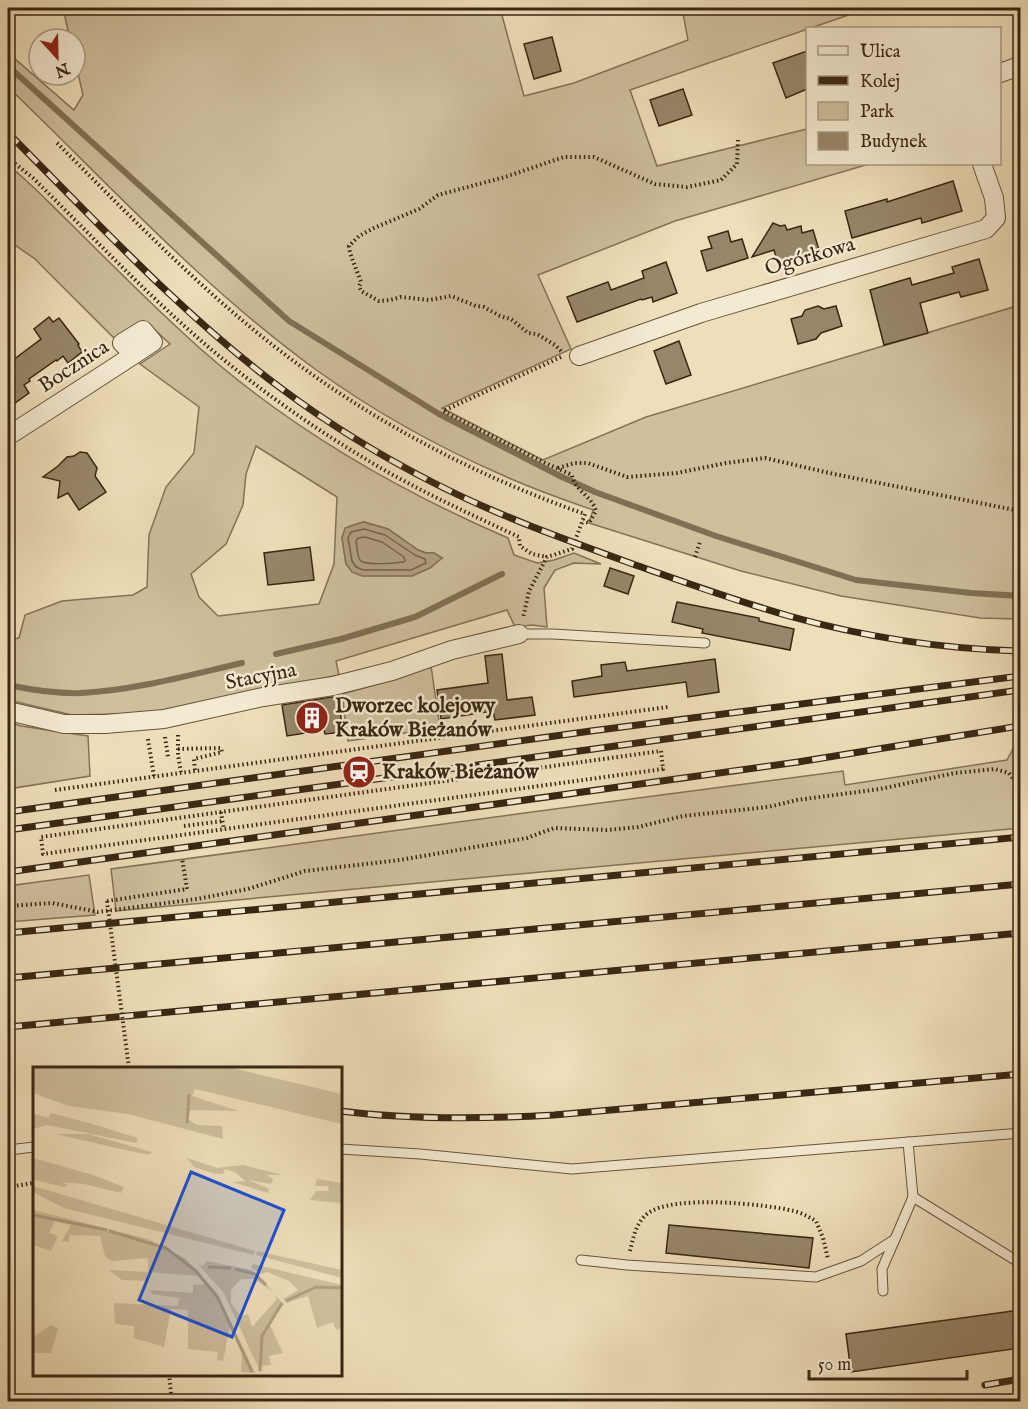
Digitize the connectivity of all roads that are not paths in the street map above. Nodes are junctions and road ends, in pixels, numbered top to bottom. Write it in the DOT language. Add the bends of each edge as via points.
graph roads {
  1 [pos="1020,66"];
  2 [pos="1001,72"];
  3 [pos="982,165"];
  4 [pos="134,355"];
  5 [pos="579,356"];
  6 [pos="8,435"];
  7 [pos="519,634"];
  8 [pos="705,643"];
  9 [pos="8,711"];
  10 [pos="1020,1132"];
  11 [pos="908,1142"];
  12 [pos="33,1147"];
  13 [pos="342,1149"];
  14 [pos="8,1150"];
  15 [pos="912,1197"];
  16 [pos="895,1239"];
  17 [pos="581,1260"];
  18 [pos="1020,1263"];
  19 [pos="883,1291"];
  1 -- 2 [label="street"];
  3 -- 5 [label="street, Ogórkowa" via="994,198 996,218 986,229 701,313"];
  4 -- 6 [label="street, Bocznica"];
  7 -- 8 [label="lane"];
  7 -- 9 [label="street, Stacyjna" via="333,686 164,719 63,724"];
  10 -- 11 [label="lane"];
  11 -- 13 [label="lane" via="572,1169"];
  11 -- 15 [label="lane"];
  12 -- 14 [label="lane"];
  15 -- 16 [label="lane"];
  15 -- 18 [label="lane"];
  16 -- 17 [label="lane" via="861,1261 816,1277"];
  16 -- 19 [label="lane" via="882,1269"];
}
